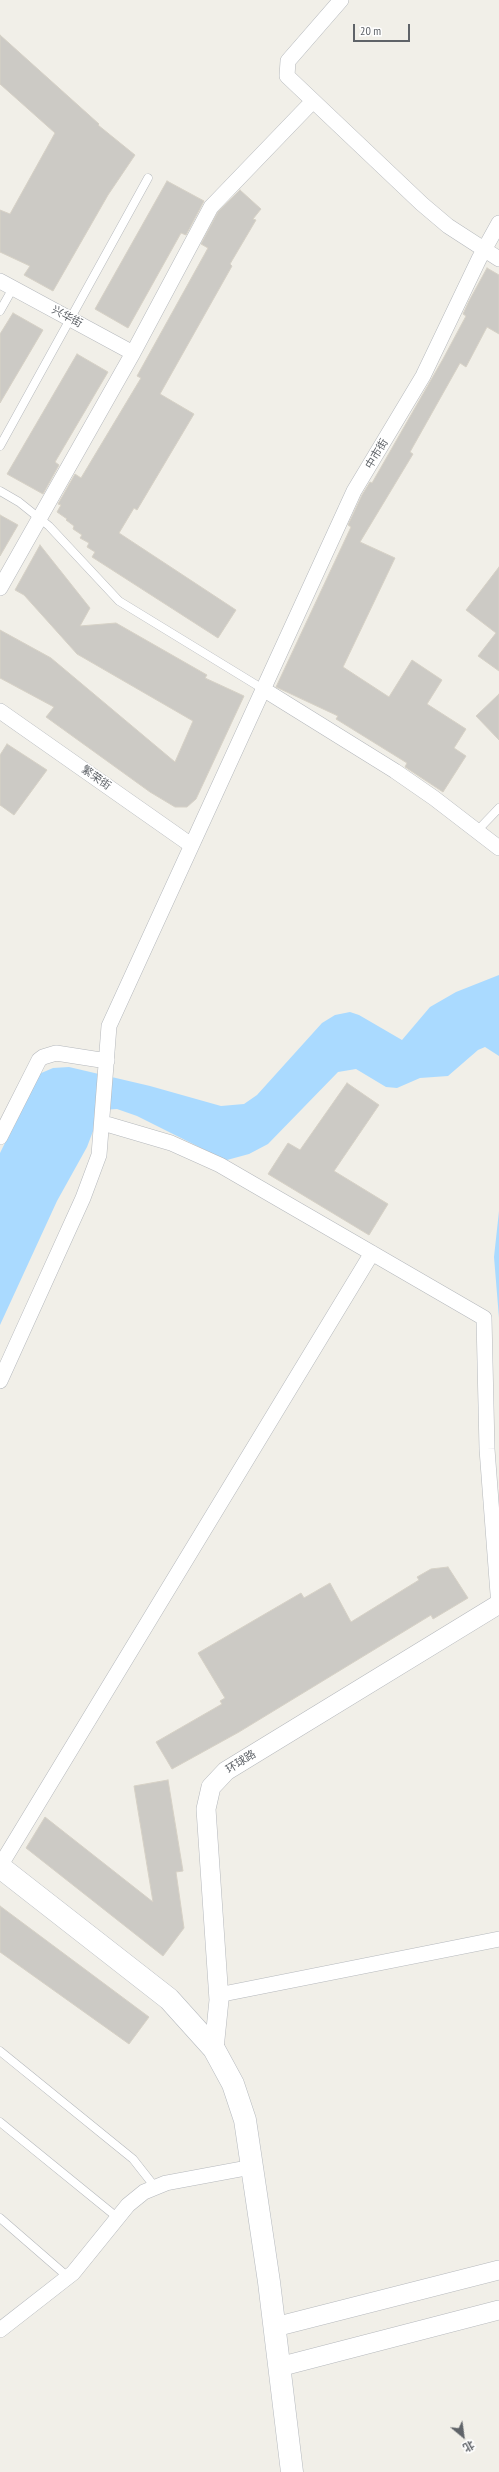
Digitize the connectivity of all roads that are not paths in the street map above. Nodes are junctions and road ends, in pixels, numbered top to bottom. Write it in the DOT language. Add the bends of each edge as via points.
graph roads {
  1 [pos="341,0"];
  2 [pos="313,101"];
  3 [pos="148,178"];
  4 [pos="499,223"];
  5 [pos="484,249"];
  6 [pos="499,259"];
  7 [pos="6,285"];
  8 [pos="0,312"];
  9 [pos="70,319"];
  10 [pos="133,353"];
  11 [pos="0,446"];
  12 [pos="0,491"];
  13 [pos="39,518"];
  14 [pos="0,588"];
  15 [pos="263,689"];
  16 [pos="0,711"];
  17 [pos="499,808"];
  18 [pos="477,831"];
  19 [pos="191,845"];
  20 [pos="499,848"];
  21 [pos="106,1064"];
  22 [pos="103,1119"];
  23 [pos="0,1137"];
  24 [pos="372,1253"];
  25 [pos="0,1381"];
  26 [pos="499,1605"];
  27 [pos="0,1866"];
  28 [pos="499,1940"];
  29 [pos="218,1994"];
  30 [pos="214,2049"];
  31 [pos="0,2051"];
  32 [pos="0,2122"];
  33 [pos="252,2167"];
  34 [pos="155,2187"];
  35 [pos="0,2218"];
  36 [pos="118,2218"];
  37 [pos="499,2270"];
  38 [pos="68,2277"];
  39 [pos="499,2310"];
  40 [pos="275,2327"];
  41 [pos="0,2330"];
  42 [pos="279,2367"];
  43 [pos="292,2472"];
  1 -- 2 [label="street" via="288,61 287,76"];
  2 -- 5 [label="street" via="422,204 448,226"];
  2 -- 10 [label="street" via="211,207"];
  3 -- 9 [label="lane"];
  4 -- 5 [label="street, 中市街"];
  5 -- 6 [label="street"];
  5 -- 15 [label="street, 中市街" via="424,376 354,491"];
  7 -- 8 [label="lane"];
  7 -- 9 [label="street, 兴华街"];
  9 -- 10 [label="street, 兴华街"];
  9 -- 11 [label="lane"];
  10 -- 13 [label="street"];
  12 -- 13 [label="lane"];
  13 -- 14 [label="street"];
  13 -- 15 [label="lane" via="119,601"];
  15 -- 18 [label="street" via="395,771"];
  15 -- 19 [label="street, 中市街"];
  16 -- 19 [label="street, 繁荣街"];
  17 -- 18 [label="lane"];
  18 -- 20 [label="street"];
  19 -- 21 [label="street, 中市街" via="109,1026"];
  21 -- 22 [label="street, 中市街"];
  21 -- 23 [label="street" via="56,1053 43,1057 39,1060"];
  22 -- 24 [label="street" via="171,1143 220,1165"];
  22 -- 25 [label="street, 中市街" via="99,1155 83,1198"];
  24 -- 26 [label="street" via="484,1318 487,1449"];
  24 -- 27 [label="street"];
  26 -- 29 [label="street, 环球路" via="226,1771 211,1787 206,1809"];
  27 -- 30 [label="main road" via="169,1999"];
  28 -- 29 [label="street"];
  29 -- 30 [label="street, 环球路"];
  30 -- 33 [label="main road" via="240,2101"];
  31 -- 34 [label="lane" via="132,2159"];
  32 -- 36 [label="lane"];
  33 -- 34 [label="street"];
  33 -- 40 [label="main road"];
  34 -- 36 [label="street" via="136,2198"];
  35 -- 38 [label="lane"];
  36 -- 38 [label="street" via="89,2256"];
  37 -- 40 [label="street"];
  38 -- 41 [label="street"];
  39 -- 42 [label="street"];
  40 -- 42 [label="main road"];
  42 -- 43 [label="main road"];
}
